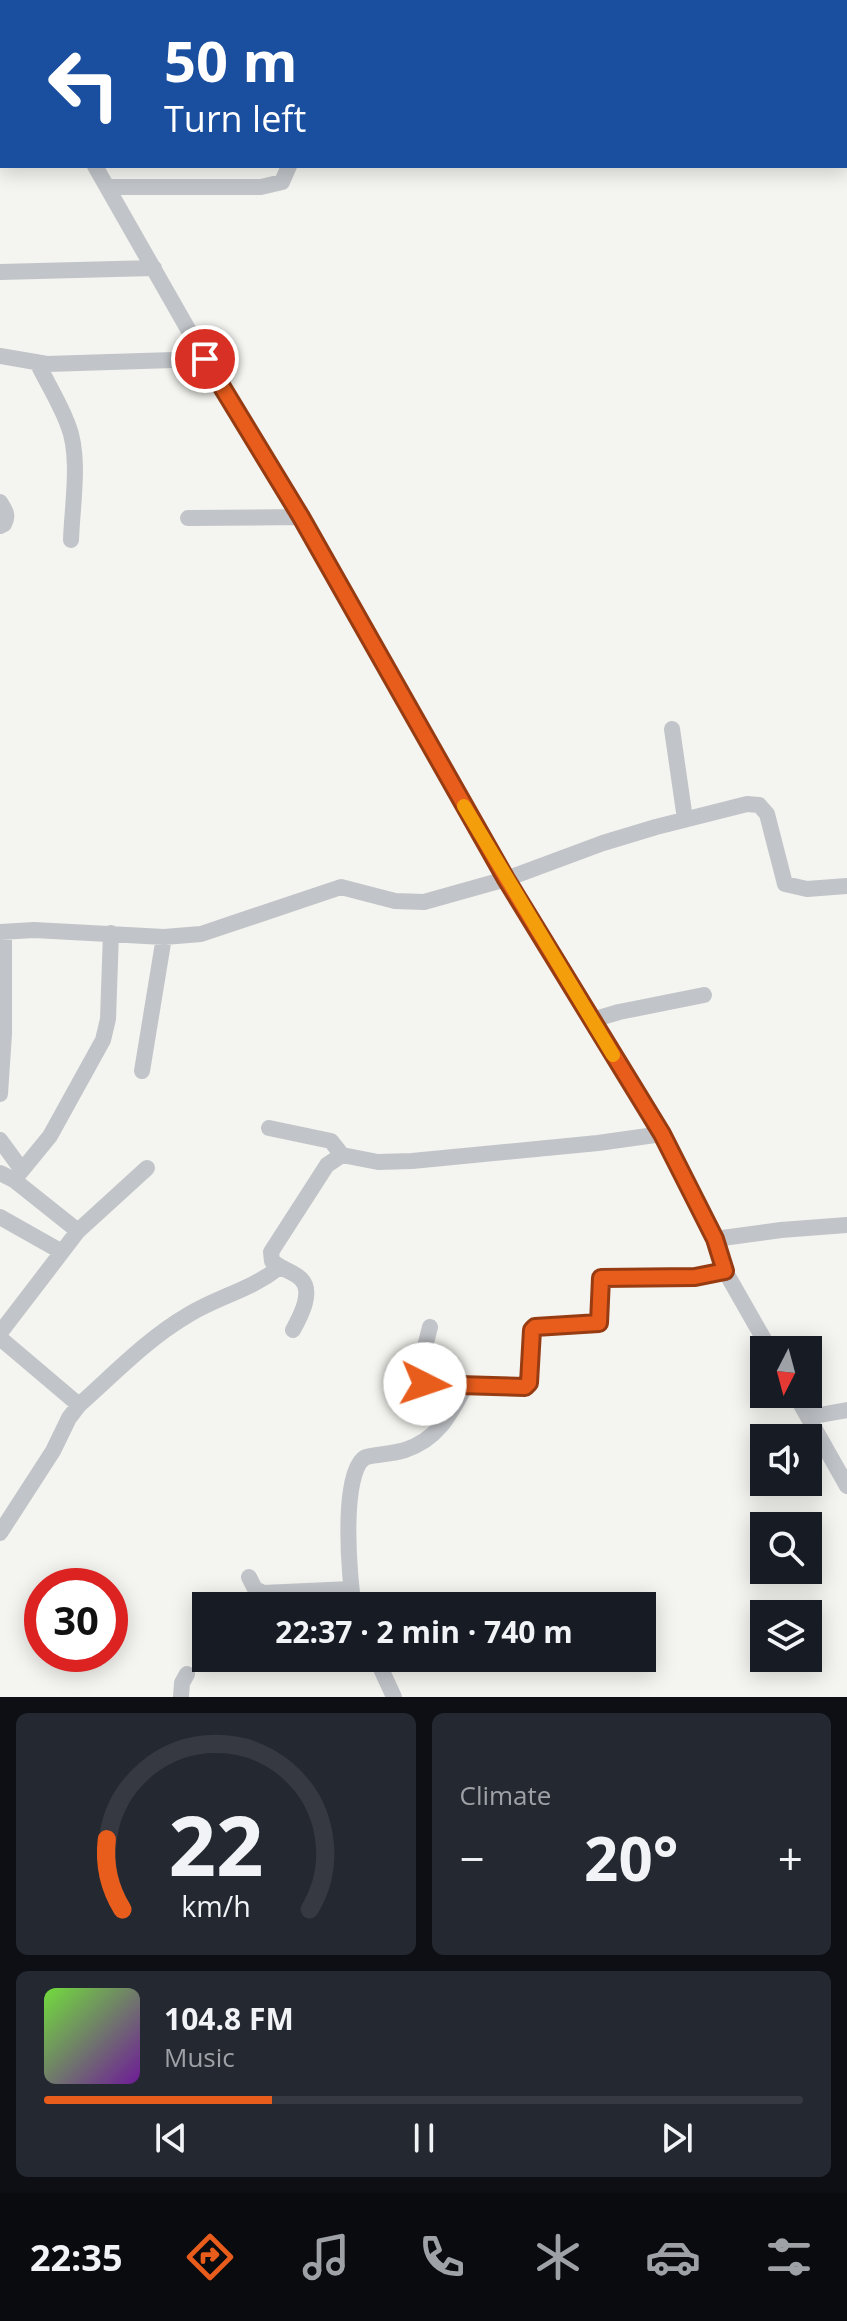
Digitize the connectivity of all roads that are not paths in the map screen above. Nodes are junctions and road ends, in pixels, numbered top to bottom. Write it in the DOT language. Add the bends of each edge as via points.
graph roads {
  1 [pos="96,168"];
  2 [pos="288,168"];
  3 [pos="107,187"];
  4 [pos="154,268"];
  5 [pos="0,272"];
  6 [pos="0,356"];
  7 [pos="205,359"];
  8 [pos="37,362"];
  9 [pos="0,502"];
  10 [pos="301,517"];
  11 [pos="188,518"];
  12 [pos="0,526"];
  13 [pos="71,540"];
  14 [pos="672,729"];
  15 [pos="685,819"];
  16 [pos="506,879"];
  17 [pos="847,886"];
  18 [pos="2,932"];
  19 [pos="111,933"];
  20 [pos="164,937"];
  21 [pos="704,995"];
  22 [pos="592,1020"];
  23 [pos="142,1071"];
  24 [pos="0,1094"];
  25 [pos="269,1128"];
  26 [pos="662,1134"];
  27 [pos="0,1140"];
  28 [pos="342,1155"];
  29 [pos="147,1168"];
  30 [pos="12,1174"];
  31 [pos="0,1217"];
  32 [pos="847,1225"];
  33 [pos="78,1231"];
  34 [pos="715,1239"];
  35 [pos="62,1252"];
  36 [pos="280,1267"];
  37 [pos="725,1271"];
  38 [pos="430,1327"];
  39 [pos="293,1330"];
  40 [pos="0,1335"];
  41 [pos="762,1336"];
  42 [pos="465,1387"];
  43 [pos="79,1405"];
  44 [pos="803,1408"];
  45 [pos="847,1410"];
  46 [pos="808,1417"];
  47 [pos="847,1486"];
  48 [pos="0,1533"];
  49 [pos="249,1577"];
  50 [pos="351,1589"];
  51 [pos="352,1592"];
  52 [pos="382,1672"];
  53 [pos="187,1674"];
  54 [pos="181,1697"];
  55 [pos="394,1697"];
  1 -- 3 [label="street"];
  2 -- 3 [label="street" via="282,182 261,187"];
  3 -- 4 [label="street"];
  4 -- 5 [label="street"];
  4 -- 7 [label="street"];
  6 -- 8 [label="street"];
  7 -- 8 [label="street"];
  7 -- 10 [label="street"];
  8 -- 13 [label="street" via="72,438"];
  9 -- 12 [label="street" via="7,514"];
  10 -- 11 [label="street"];
  10 -- 16 [label="street"];
  14 -- 15 [label="street"];
  15 -- 16 [label="street"];
  15 -- 17 [label="street" via="759,805 767,814 785,884 807,889"];
  16 -- 20 [label="street" via="408,903 341,887 201,934"];
  16 -- 22 [label="street"];
  18 -- 19 [label="street"];
  18 -- 24 [label="street"];
  19 -- 20 [label="street"];
  19 -- 30 [label="street" via="103,1040 50,1136"];
  20 -- 23 [label="street"];
  21 -- 22 [label="street"];
  22 -- 26 [label="street"];
  25 -- 28 [label="street" via="331,1141"];
  26 -- 28 [label="street" via="412,1161"];
  26 -- 34 [label="street"];
  27 -- 30 [label="street"];
  28 -- 36 [label="street" via="327,1165 271,1252"];
  29 -- 33 [label="street"];
  30 -- 33 [label="street"];
  31 -- 35 [label="street"];
  32 -- 34 [label="street"];
  33 -- 35 [label="street"];
  34 -- 37 [label="street"];
  35 -- 40 [label="street"];
  36 -- 39 [label="street" via="305,1287 305,1303"];
  36 -- 43 [label="street" via="253,1287 164,1330"];
  37 -- 41 [label="street"];
  37 -- 42 [label="street" via="695,1277 601,1278 599,1323 532,1330 527,1386"];
  38 -- 42 [label="street" via="416,1382"];
  40 -- 43 [label="street"];
  42 -- 50 [label="street" via="433,1436 405,1450 360,1460 350,1491"];
  43 -- 48 [label="street"];
  44 -- 46 [label="street"];
  45 -- 46 [label="street"];
  46 -- 47 [label="street"];
  49 -- 50 [label="street" via="263,1593"];
  50 -- 51 [label="street"];
  52 -- 55 [label="street"];
  53 -- 54 [label="street"];
}
